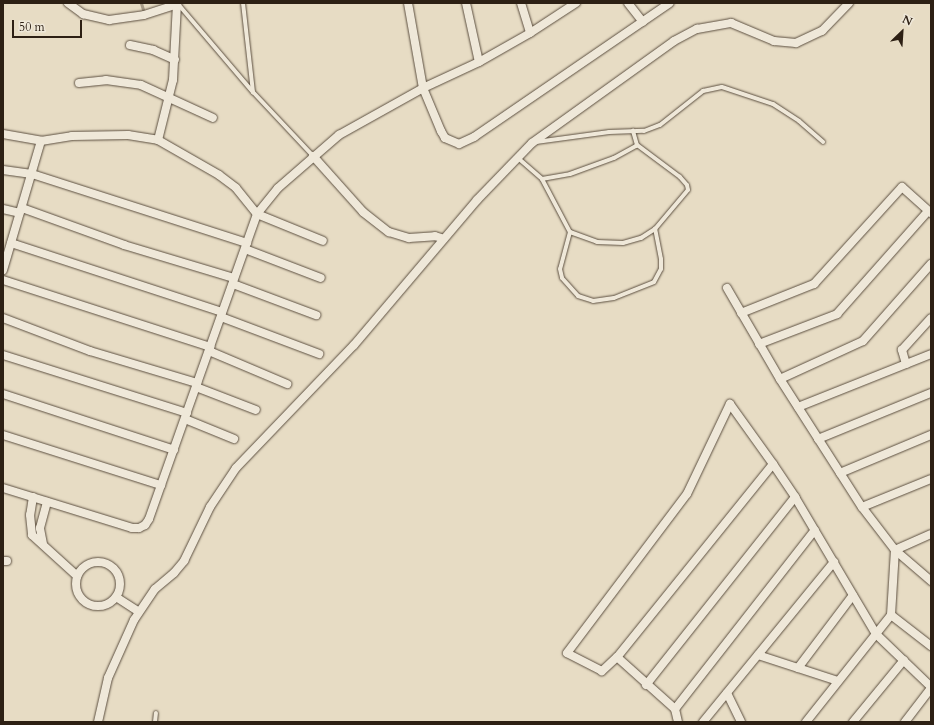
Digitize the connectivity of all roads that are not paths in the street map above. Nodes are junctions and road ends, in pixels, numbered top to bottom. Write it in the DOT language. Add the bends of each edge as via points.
graph roads {
  1 [pos="68,3"];
  2 [pos="243,3"];
  3 [pos="408,3"];
  4 [pos="466,3"];
  5 [pos="521,3"];
  6 [pos="576,3"];
  7 [pos="628,3"];
  8 [pos="670,3"];
  9 [pos="849,3"];
  10 [pos="177,4"];
  11 [pos="643,22"];
  12 [pos="530,33"];
  13 [pos="130,45"];
  14 [pos="175,60"];
  15 [pos="479,62"];
  16 [pos="79,83"];
  17 [pos="423,88"];
  18 [pos="253,92"];
  19 [pos="169,97"];
  20 [pos="213,118"];
  21 [pos="633,131"];
  22 [pos="3,134"];
  23 [pos="158,140"];
  24 [pos="42,141"];
  25 [pos="823,142"];
  26 [pos="532,143"];
  27 [pos="637,145"];
  28 [pos="313,156"];
  29 [pos="518,158"];
  30 [pos="3,170"];
  31 [pos="32,174"];
  32 [pos="542,179"];
  33 [pos="3,209"];
  34 [pos="21,210"];
  35 [pos="930,212"];
  36 [pos="257,214"];
  37 [pos="655,229"];
  38 [pos="570,232"];
  39 [pos="444,239"];
  40 [pos="323,241"];
  41 [pos="8,245"];
  42 [pos="246,246"];
  43 [pos="931,264"];
  44 [pos="3,270"];
  45 [pos="321,278"];
  46 [pos="3,280"];
  47 [pos="233,281"];
  48 [pos="727,288"];
  49 [pos="741,313"];
  50 [pos="222,314"];
  51 [pos="316,314"];
  52 [pos="3,318"];
  53 [pos="931,318"];
  54 [pos="760,344"];
  55 [pos="209,349"];
  56 [pos="319,354"];
  57 [pos="931,354"];
  58 [pos="3,355"];
  59 [pos="906,364"];
  60 [pos="780,379"];
  61 [pos="287,384"];
  62 [pos="197,385"];
  63 [pos="931,393"];
  64 [pos="3,394"];
  65 [pos="798,407"];
  66 [pos="256,410"];
  67 [pos="186,416"];
  68 [pos="3,435"];
  69 [pos="931,435"];
  70 [pos="234,439"];
  71 [pos="818,439"];
  72 [pos="174,450"];
  73 [pos="772,464"];
  74 [pos="840,473"];
  75 [pos="931,479"];
  76 [pos="161,485"];
  77 [pos="3,488"];
  78 [pos="795,497"];
  79 [pos="33,498"];
  80 [pos="47,502"];
  81 [pos="862,507"];
  82 [pos="815,530"];
  83 [pos="931,534"];
  84 [pos="43,544"];
  85 [pos="895,550"];
  86 [pos="834,562"];
  87 [pos="78,576"];
  88 [pos="929,577"];
  89 [pos="853,594"];
  90 [pos="116,597"];
  91 [pos="139,612"];
  92 [pos="891,615"];
  93 [pos="876,634"];
  94 [pos="931,646"];
  95 [pos="758,655"];
  96 [pos="617,657"];
  97 [pos="904,660"];
  98 [pos="798,668"];
  99 [pos="838,681"];
  100 [pos="646,685"];
  101 [pos="931,687"];
  102 [pos="727,693"];
  103 [pos="675,709"];
  104 [pos="156,713"];
  105 [pos="98,722"];
  106 [pos="155,722"];
  107 [pos="678,722"];
  108 [pos="704,722"];
  109 [pos="741,722"];
  110 [pos="806,722"];
  111 [pos="853,722"];
  112 [pos="905,722"];
  1 -- 10 [label="street" via="83,14 109,20 144,15"];
  2 -- 18 [label="lane"];
  3 -- 17 [label="street"];
  4 -- 15 [label="street"];
  5 -- 12 [label="street"];
  6 -- 12 [label="street"];
  7 -- 11 [label="street"];
  8 -- 11 [label="street"];
  9 -- 26 [label="street" via="822,31 796,43 774,41 731,23 709,26 682,36"];
  10 -- 14 [label="street"];
  10 -- 18 [label="lane"];
  11 -- 17 [label="street" via="465,143 459,144 445,138"];
  12 -- 15 [label="street"];
  13 -- 14 [label="street" via="153,50"];
  14 -- 19 [label="street"];
  15 -- 17 [label="street"];
  16 -- 19 [label="street" via="124,81 155,89"];
  17 -- 28 [label="street" via="369,117"];
  18 -- 28 [label="lane"];
  19 -- 20 [label="street"];
  19 -- 23 [label="street"];
  21 -- 25 [label="lane" via="644,131 660,124 703,91 722,88 773,104 799,121"];
  21 -- 26 [label="lane"];
  21 -- 27 [label="lane"];
  22 -- 24 [label="street"];
  23 -- 24 [label="street" via="109,135"];
  23 -- 36 [label="street" via="219,175 236,188"];
  24 -- 31 [label="street"];
  26 -- 29 [label="street"];
  27 -- 32 [label="lane" via="614,158 570,174"];
  27 -- 37 [label="lane" via="687,185 686,196"];
  28 -- 36 [label="street" via="282,184"];
  28 -- 39 [label="street" via="363,212 389,232 409,238 435,236"];
  29 -- 32 [label="lane"];
  29 -- 39 [label="street" via="481,195"];
  30 -- 31 [label="street"];
  31 -- 34 [label="street"];
  31 -- 42 [label="street"];
  32 -- 38 [label="lane"];
  33 -- 34 [label="street"];
  34 -- 41 [label="street"];
  34 -- 47 [label="street"];
  35 -- 49 [label="street" via="902,187 814,284"];
  35 -- 54 [label="street" via="837,314"];
  36 -- 40 [label="street"];
  36 -- 42 [label="street"];
  37 -- 38 [label="lane" via="641,238 623,243 597,242"];
  37 -- 38 [label="lane" via="661,269 654,282 614,298 593,301 578,296 562,278 560,269"];
  39 -- 91 [label="street" via="354,345 236,468 210,507 184,561 174,574 155,589"];
  41 -- 44 [label="street"];
  41 -- 50 [label="street"];
  42 -- 45 [label="street"];
  42 -- 47 [label="street"];
  43 -- 60 [label="street" via="863,341"];
  46 -- 55 [label="street"];
  47 -- 50 [label="street"];
  47 -- 51 [label="street"];
  48 -- 49 [label="street"];
  49 -- 54 [label="street"];
  50 -- 55 [label="street"];
  50 -- 56 [label="street"];
  52 -- 62 [label="street" via="90,351"];
  53 -- 59 [label="street" via="902,350"];
  54 -- 60 [label="street"];
  55 -- 61 [label="street"];
  55 -- 62 [label="street"];
  57 -- 59 [label="street"];
  58 -- 67 [label="street"];
  59 -- 65 [label="street"];
  60 -- 65 [label="street"];
  62 -- 66 [label="street"];
  62 -- 67 [label="street"];
  63 -- 71 [label="street"];
  64 -- 72 [label="street"];
  65 -- 71 [label="street"];
  67 -- 70 [label="street"];
  67 -- 72 [label="street"];
  68 -- 76 [label="street"];
  69 -- 74 [label="street"];
  71 -- 74 [label="street"];
  72 -- 76 [label="street"];
  73 -- 78 [label="street"];
  73 -- 96 [label="street"];
  73 -- 96 [label="street" via="730,404 687,494 567,653 602,671"];
  74 -- 81 [label="street"];
  75 -- 81 [label="street"];
  76 -- 80 [label="street" via="149,519 139,528"];
  77 -- 79 [label="street"];
  78 -- 82 [label="street"];
  78 -- 100 [label="street"];
  79 -- 80 [label="street"];
  79 -- 84 [label="street" via="30,526 32,535"];
  80 -- 84 [label="street" via="40,528"];
  81 -- 85 [label="street"];
  82 -- 86 [label="street"];
  82 -- 103 [label="street"];
  83 -- 85 [label="street"];
  84 -- 87 [label="street"];
  85 -- 88 [label="street"];
  85 -- 92 [label="street"];
  86 -- 89 [label="street"];
  86 -- 95 [label="street"];
  87 -- 90 [label="street" via="79,594 87,603 101,606"];
  87 -- 90 [label="street" via="85,566 94,562 109,564 120,577"];
  89 -- 93 [label="street"];
  89 -- 98 [label="street"];
  90 -- 91 [label="street"];
  91 -- 105 [label="street" via="108,678"];
  92 -- 93 [label="street"];
  92 -- 94 [label="street"];
  93 -- 97 [label="street"];
  93 -- 99 [label="street"];
  95 -- 98 [label="street"];
  95 -- 102 [label="street"];
  96 -- 100 [label="street"];
  97 -- 101 [label="street"];
  97 -- 111 [label="street"];
  98 -- 99 [label="street"];
  99 -- 110 [label="street"];
  100 -- 103 [label="street"];
  101 -- 112 [label="street"];
  102 -- 108 [label="street"];
  102 -- 109 [label="street"];
  103 -- 107 [label="street"];
  104 -- 106 [label="lane"];
}
